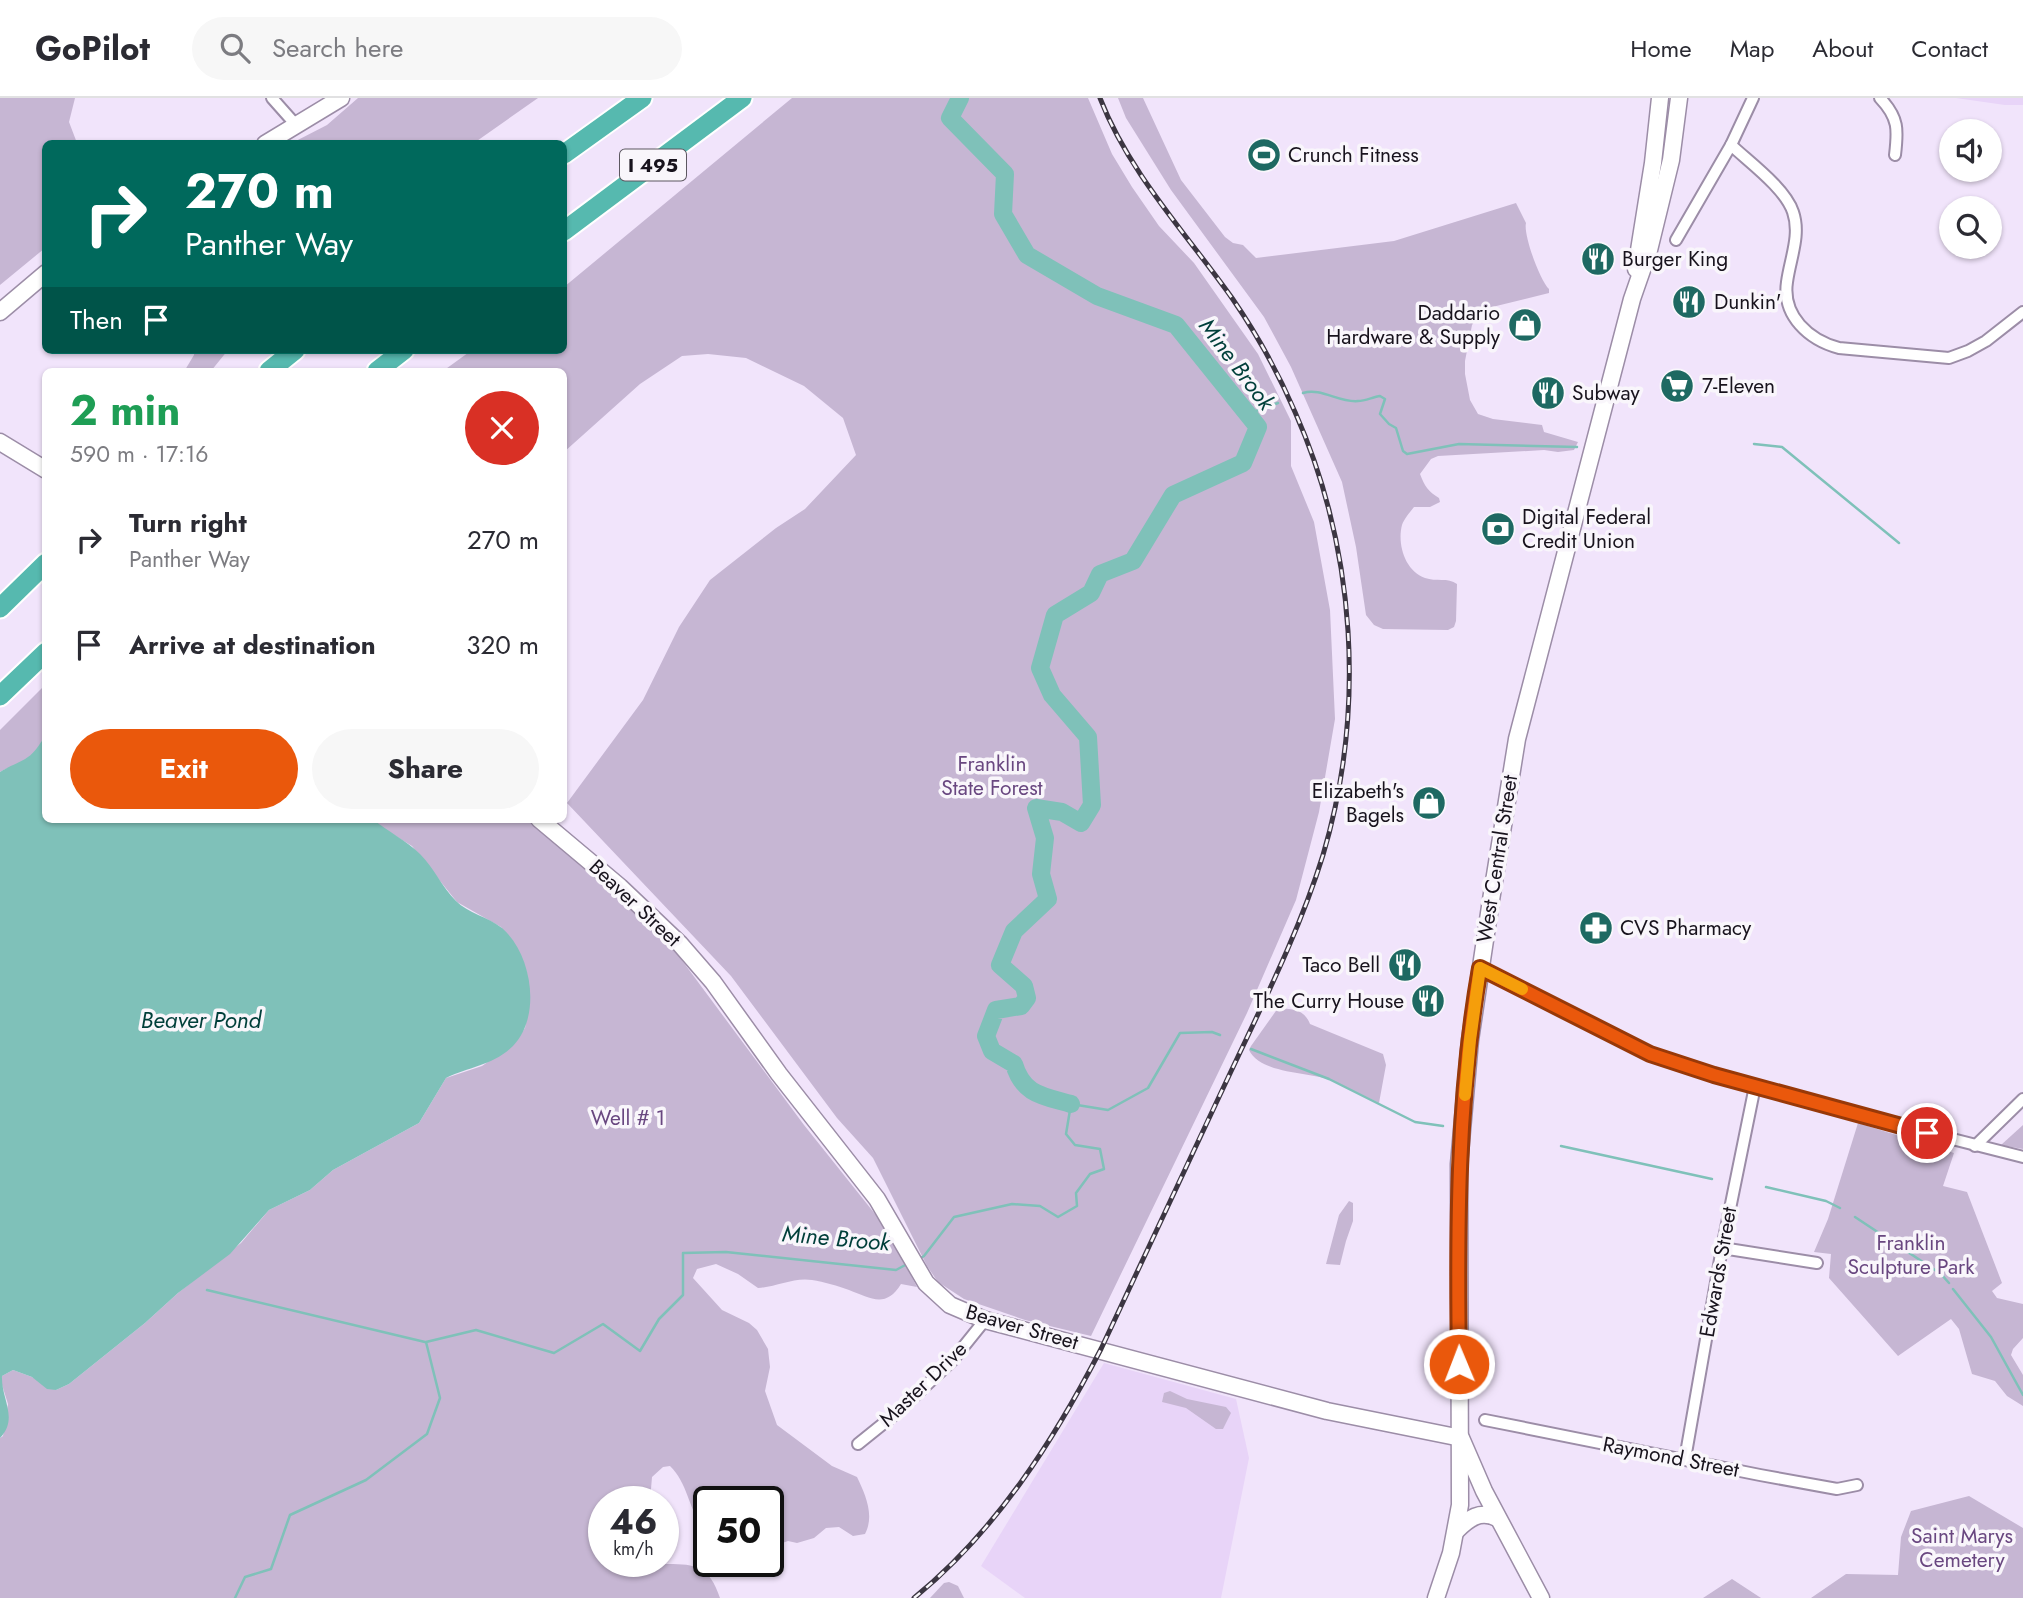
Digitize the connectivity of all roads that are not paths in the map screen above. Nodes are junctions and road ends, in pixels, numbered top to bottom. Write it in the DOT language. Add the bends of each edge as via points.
graph roads {
  1 [pos="272,98"];
  2 [pos="341,98"];
  3 [pos="642,98"];
  4 [pos="742,98"];
  5 [pos="1660,98"];
  6 [pos="1679,98"];
  7 [pos="1752,98"];
  8 [pos="1880,98"];
  9 [pos="296,125"];
  10 [pos="272,140"];
  11 [pos="1731,145"];
  12 [pos="567,152"];
  13 [pos="1895,155"];
  14 [pos="567,229"];
  15 [pos="1676,240"];
  16 [pos="42,276"];
  17 [pos="1632,299"];
  18 [pos="0,312"];
  19 [pos="2023,312"];
  20 [pos="290,354"];
  21 [pos="399,354"];
  22 [pos="273,368"];
  23 [pos="381,368"];
  24 [pos="0,442"];
  25 [pos="42,468"];
  26 [pos="42,567"];
  27 [pos="0,608"];
  28 [pos="42,656"];
  29 [pos="0,696"];
  30 [pos="544,823"];
  31 [pos="1480,968"];
  32 [pos="1755,1086"];
  33 [pos="2023,1100"];
  34 [pos="1975,1146"];
  35 [pos="2023,1157"];
  36 [pos="1722,1248"];
  37 [pos="1816,1263"];
  38 [pos="985,1320"];
  39 [pos="1485,1420"];
  40 [pos="1461,1438"];
  41 [pos="858,1444"];
  42 [pos="1685,1459"];
  43 [pos="1857,1485"];
  44 [pos="1497,1518"];
  45 [pos="1456,1531"];
  46 [pos="1436,1598"];
  47 [pos="1541,1598"];
  1 -- 9 [label="street"];
  2 -- 9 [label="main road"];
  3 -- 12 [label="highway, I 495"];
  4 -- 14 [label="highway, I 495"];
  5 -- 17 [label="main road, West Central Street"];
  6 -- 17 [label="main road, West Central Street" via="1671,160 1653,237"];
  7 -- 11 [label="street"];
  8 -- 13 [label="street" via="1898,130"];
  9 -- 10 [label="main road"];
  11 -- 15 [label="street"];
  11 -- 19 [label="street" via="1793,209 1796,239 1786,290 1790,308 1807,333 1839,348 1949,358 1986,341"];
  16 -- 18 [label="main road"];
  17 -- 31 [label="main road, West Central Street" via="1517,739"];
  20 -- 22 [label="highway"];
  21 -- 23 [label="highway"];
  24 -- 25 [label="main road"];
  26 -- 27 [label="highway"];
  28 -- 29 [label="highway"];
  30 -- 38 [label="main road, Beaver Street" via="620,887 700,967 877,1199 926,1283 954,1307"];
  31 -- 32 [label="street" via="1637,1048"];
  31 -- 40 [label="main road, West Central Street" via="1460,1164"];
  32 -- 34 [label="street"];
  32 -- 36 [label="street, Edwards Street"];
  33 -- 34 [label="street"];
  34 -- 35 [label="street"];
  36 -- 37 [label="street"];
  36 -- 42 [label="street, Edwards Street"];
  38 -- 40 [label="main road, Beaver Street" via="1327,1411"];
  38 -- 41 [label="street, Master Drive" via="952,1361"];
  39 -- 42 [label="street, Raymond Street"];
  40 -- 44 [label="main road"];
  40 -- 45 [label="main road, West Central Street"];
  42 -- 43 [label="street, Raymond Street" via="1837,1489"];
  44 -- 45 [label="main road" via="1475,1515"];
  44 -- 47 [label="main road"];
  45 -- 46 [label="main road, West Central Street"];
}
